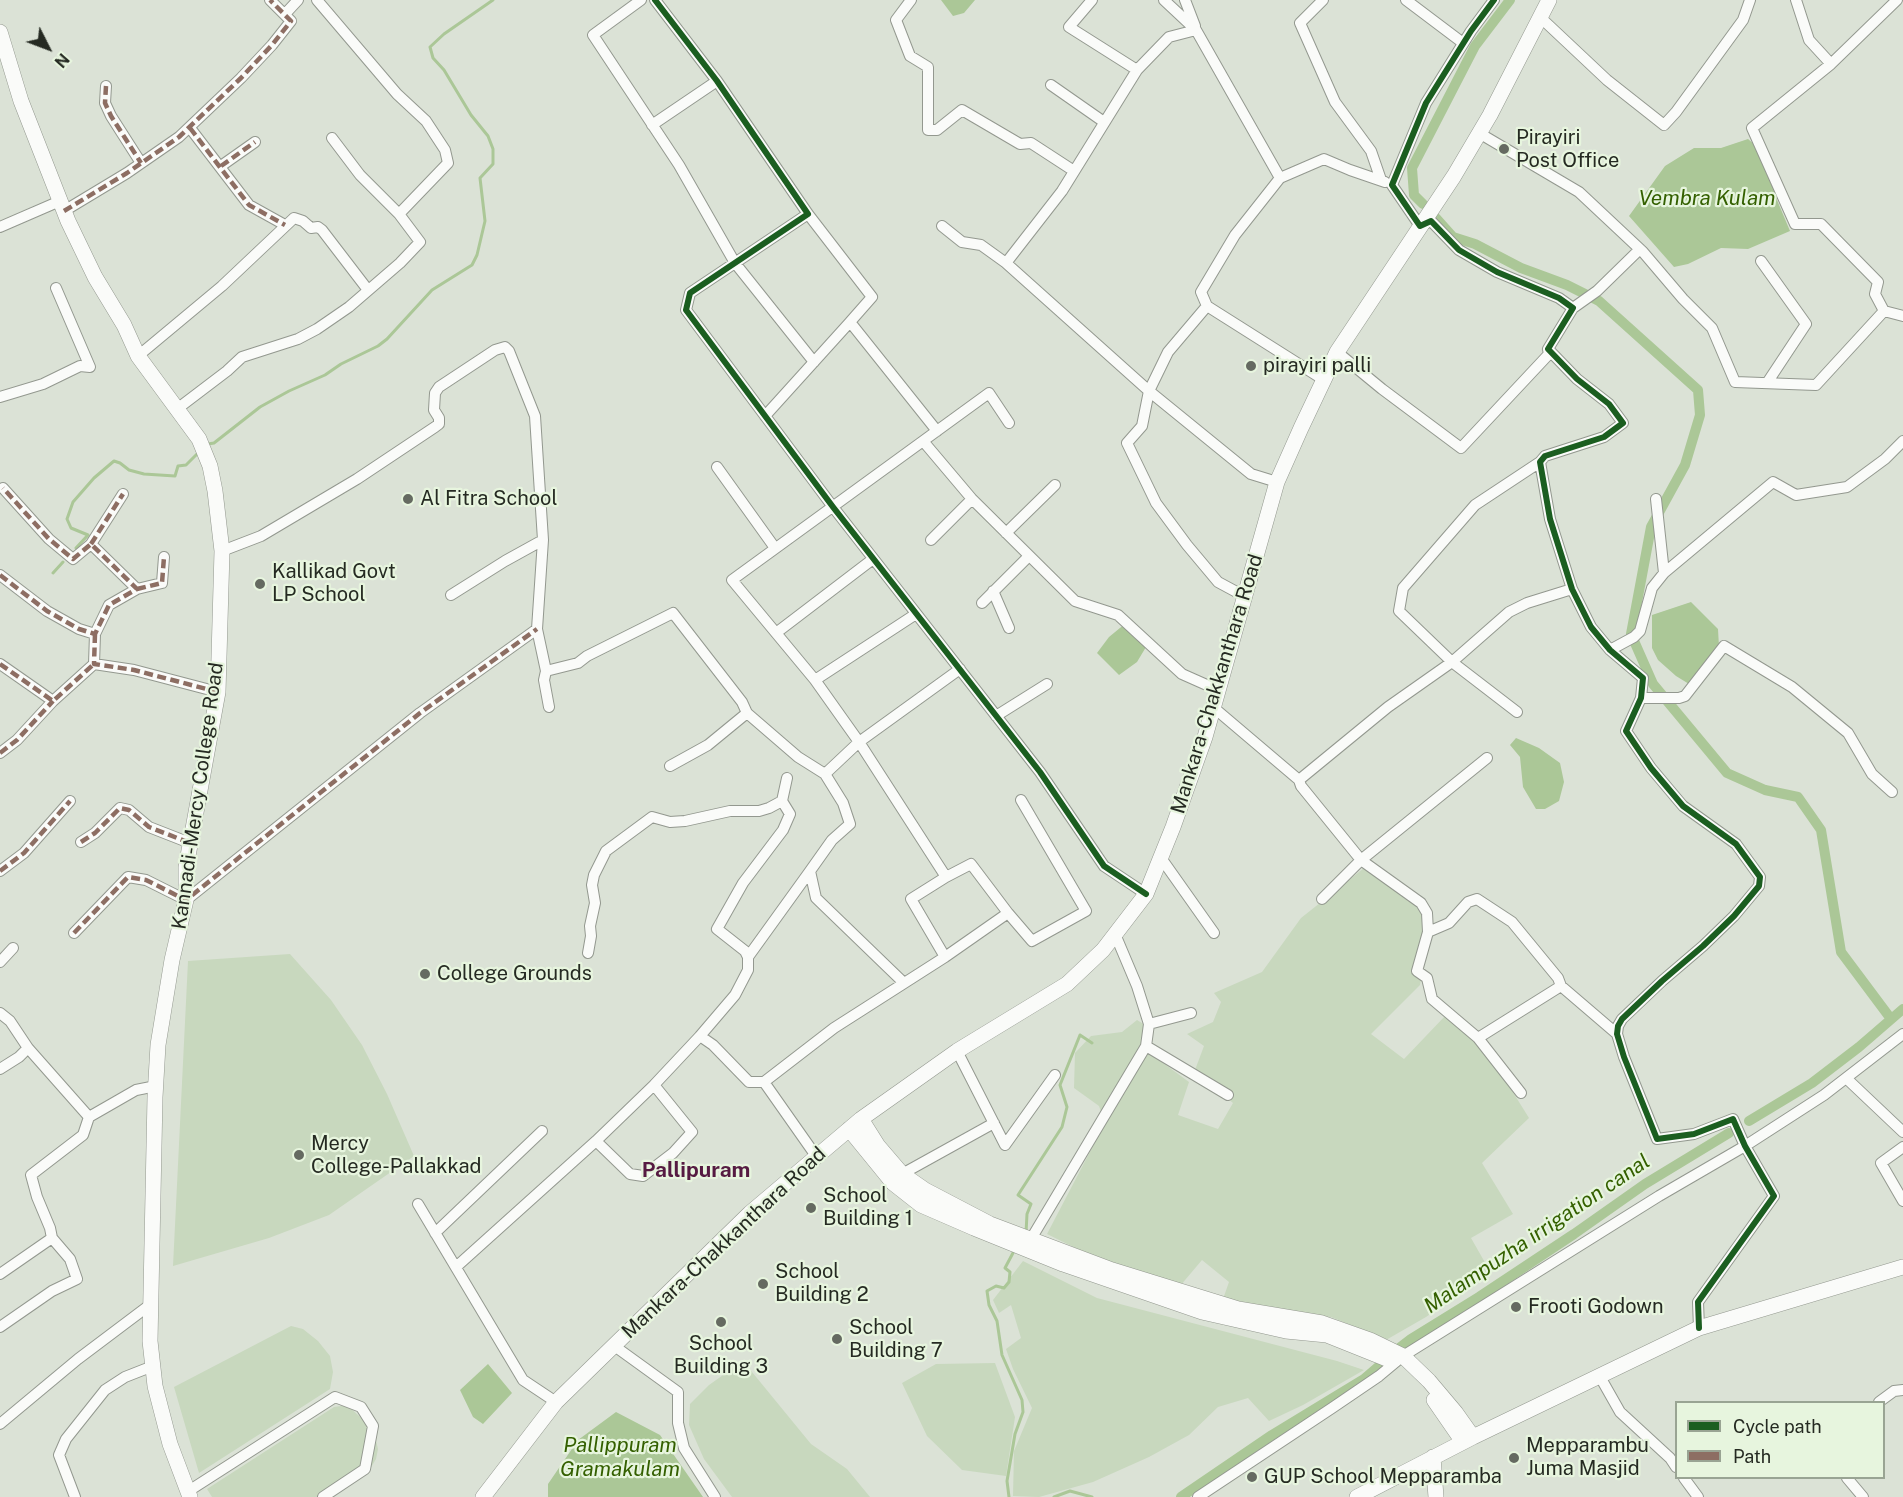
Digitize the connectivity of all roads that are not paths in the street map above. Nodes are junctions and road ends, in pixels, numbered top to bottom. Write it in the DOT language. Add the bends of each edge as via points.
graph roads {
  1 [pos="270,0"];
  2 [pos="298,0"];
  3 [pos="316,0"];
  4 [pos="641,0"];
  5 [pos="655,0"];
  6 [pos="911,0"];
  7 [pos="1092,0"];
  8 [pos="1164,0"];
  9 [pos="1185,0"];
  10 [pos="1323,0"];
  11 [pos="1406,0"];
  12 [pos="1494,0"];
  13 [pos="1549,0"];
  14 [pos="1750,0"];
  15 [pos="1796,0"];
  16 [pos="1897,0"];
  17 [pos="285,14"];
  18 [pos="1540,17"];
  19 [pos="1196,30"];
  20 [pos="0,32"];
  21 [pos="1463,43"];
  22 [pos="1831,64"];
  23 [pos="1137,70"];
  24 [pos="717,81"];
  25 [pos="1051,85"];
  26 [pos="106,86"];
  27 [pos="1104,122"];
  28 [pos="652,124"];
  29 [pos="190,128"];
  30 [pos="1479,133"];
  31 [pos="332,138"];
  32 [pos="255,142"];
  33 [pos="141,163"];
  34 [pos="221,166"];
  35 [pos="1074,171"];
  36 [pos="1280,178"];
  37 [pos="1381,180"];
  38 [pos="1392,185"];
  39 [pos="62,206"];
  40 [pos="399,214"];
  41 [pos="808,214"];
  42 [pos="285,225"];
  43 [pos="942,226"];
  44 [pos="1419,226"];
  45 [pos="0,227"];
  46 [pos="1640,249"];
  47 [pos="1761,261"];
  48 [pos="735,263"];
  49 [pos="1006,263"];
  50 [pos="56,288"];
  51 [pos="368,290"];
  52 [pos="1207,306"];
  53 [pos="1573,308"];
  54 [pos="1884,311"];
  55 [pos="1903,316"];
  56 [pos="850,322"];
  57 [pos="1548,349"];
  58 [pos="1337,352"];
  59 [pos="138,356"];
  60 [pos="814,362"];
  61 [pos="1324,380"];
  62 [pos="1767,383"];
  63 [pos="1149,391"];
  64 [pos="0,398"];
  65 [pos="177,409"];
  66 [pos="765,416"];
  67 [pos="1009,423"];
  68 [pos="937,430"];
  69 [pos="923,441"];
  70 [pos="1903,441"];
  71 [pos="1540,462"];
  72 [pos="717,467"];
  73 [pos="1277,482"];
  74 [pos="1055,485"];
  75 [pos="3,488"];
  76 [pos="123,494"];
  77 [pos="972,499"];
  78 [pos="1656,499"];
  79 [pos="833,507"];
  80 [pos="1006,533"];
  81 [pos="543,540"];
  82 [pos="931,540"];
  83 [pos="91,544"];
  84 [pos="775,548"];
  85 [pos="222,551"];
  86 [pos="1029,556"];
  87 [pos="164,557"];
  88 [pos="873,559"];
  89 [pos="1664,573"];
  90 [pos="0,575"];
  91 [pos="137,589"];
  92 [pos="1572,589"];
  93 [pos="993,591"];
  94 [pos="451,596"];
  95 [pos="1244,596"];
  96 [pos="981,603"];
  97 [pos="915,614"];
  98 [pos="1009,628"];
  99 [pos="537,630"];
  100 [pos="776,633"];
  101 [pos="95,634"];
  102 [pos="1610,650"];
  103 [pos="1452,662"];
  104 [pos="0,664"];
  105 [pos="94,664"];
  106 [pos="960,669"];
  107 [pos="546,671"];
  108 [pos="815,680"];
  109 [pos="1047,684"];
  110 [pos="1218,690"];
  111 [pos="218,692"];
  112 [pos="1641,698"];
  113 [pos="53,701"];
  114 [pos="549,707"];
  115 [pos="1213,707"];
  116 [pos="1517,712"];
  117 [pos="747,713"];
  118 [pos="996,716"];
  119 [pos="858,742"];
  120 [pos="0,753"];
  121 [pos="1487,758"];
  122 [pos="670,766"];
  123 [pos="825,774"];
  124 [pos="787,778"];
  125 [pos="1299,780"];
  126 [pos="1892,792"];
  127 [pos="1021,800"];
  128 [pos="70,801"];
  129 [pos="782,801"];
  130 [pos="81,842"];
  131 [pos="190,843"];
  132 [pos="1161,858"];
  133 [pos="1361,860"];
  134 [pos="810,871"];
  135 [pos="0,872"];
  136 [pos="946,877"];
  137 [pos="1146,894"];
  138 [pos="1322,899"];
  139 [pos="186,900"];
  140 [pos="1008,913"];
  141 [pos="1428,932"];
  142 [pos="74,933"];
  143 [pos="1215,933"];
  144 [pos="1115,934"];
  145 [pos="13,948"];
  146 [pos="588,953"];
  147 [pos="748,957"];
  148 [pos="945,957"];
  149 [pos="0,962"];
  150 [pos="904,983"];
  151 [pos="1561,987"];
  152 [pos="1191,1012"];
  153 [pos="0,1013"];
  154 [pos="1149,1024"];
  155 [pos="1617,1034"];
  156 [pos="1903,1034"];
  157 [pos="700,1036"];
  158 [pos="1478,1038"];
  159 [pos="1146,1046"];
  160 [pos="28,1048"];
  161 [pos="957,1051"];
  162 [pos="0,1069"];
  163 [pos="1055,1075"];
  164 [pos="1846,1078"];
  165 [pos="764,1082"];
  166 [pos="654,1085"];
  167 [pos="156,1086"];
  168 [pos="1521,1094"];
  169 [pos="1228,1095"];
  170 [pos="89,1117"];
  171 [pos="994,1123"];
  172 [pos="855,1124"];
  173 [pos="542,1131"];
  174 [pos="1903,1132"];
  175 [pos="596,1141"];
  176 [pos="1745,1146"];
  177 [pos="1903,1147"];
  178 [pos="816,1156"];
  179 [pos="902,1174"];
  180 [pos="1903,1202"];
  181 [pos="418,1204"];
  182 [pos="435,1233"];
  183 [pos="52,1238"];
  184 [pos="1031,1239"];
  185 [pos="456,1267"];
  186 [pos="1903,1267"];
  187 [pos="0,1274"];
  188 [pos="151,1304"];
  189 [pos="0,1327"];
  190 [pos="1699,1328"];
  191 [pos="613,1345"];
  192 [pos="1399,1360"];
  193 [pos="153,1366"];
  194 [pos="1599,1375"];
  195 [pos="1902,1393"];
  196 [pos="1880,1401"];
  197 [pos="556,1402"];
  198 [pos="0,1424"];
  199 [pos="1468,1439"];
  200 [pos="1433,1457"];
  201 [pos="1675,1464"];
  202 [pos="1685,1479"];
  203 [pos="1848,1479"];
  204 [pos="188,1495"];
  205 [pos="75,1497"];
  206 [pos="323,1497"];
  207 [pos="483,1497"];
  208 [pos="715,1497"];
  209 [pos="1198,1497"];
  210 [pos="1357,1497"];
  211 [pos="1436,1497"];
  212 [pos="1698,1497"];
  213 [pos="1863,1497"];
  1 -- 17 [label="street"];
  2 -- 17 [label="street"];
  3 -- 40 [label="street" via="397,94 426,121 445,150 448,163"];
  4 -- 28 [label="street" via="593,35"];
  5 -- 24 [label="street"];
  6 -- 35 [label="street" via="896,20 910,56 928,67 928,130 937,130 962,110 1020,144 1031,143"];
  7 -- 23 [label="street" via="1069,27"];
  8 -- 19 [label="street"];
  9 -- 19 [label="street"];
  10 -- 37 [label="street" via="1300,23 1335,102 1371,151"];
  11 -- 21 [label="street"];
  12 -- 21 [label="street"];
  13 -- 18 [label="main road, Mankara-Chakkanthara Road"];
  14 -- 18 [label="street" via="1743,20 1664,125 1607,80"];
  15 -- 22 [label="street" via="1809,40"];
  16 -- 22 [label="street"];
  17 -- 29 [label="street" via="291,21 272,45"];
  18 -- 30 [label="main road, Mankara-Chakkanthara Road"];
  19 -- 23 [label="street" via="1169,37"];
  19 -- 36 [label="street"];
  20 -- 39 [label="main road, Kannadi-Mercy College Road" via="21,101"];
  21 -- 38 [label="street" via="1426,103"];
  22 -- 54 [label="street" via="1752,128 1795,224 1821,224 1878,282 1875,294"];
  23 -- 27 [label="street"];
  24 -- 28 [label="street"];
  24 -- 41 [label="street"];
  25 -- 27 [label="street"];
  26 -- 33 [label="street" via="105,103"];
  27 -- 35 [label="street"];
  28 -- 48 [label="street"];
  29 -- 33 [label="street"];
  29 -- 34 [label="street"];
  30 -- 44 [label="main road, Mankara-Chakkanthara Road"];
  30 -- 46 [label="street" via="1579,192"];
  31 -- 40 [label="street" via="360,175"];
  32 -- 34 [label="street"];
  33 -- 39 [label="street"];
  34 -- 42 [label="street" via="249,205"];
  35 -- 49 [label="street"];
  36 -- 37 [label="street" via="1324,159"];
  36 -- 52 [label="street" via="1235,235 1201,292"];
  37 -- 38 [label="street"];
  38 -- 44 [label="street"];
  39 -- 45 [label="street"];
  39 -- 59 [label="main road, Kannadi-Mercy College Road"];
  40 -- 51 [label="street" via="420,242"];
  41 -- 48 [label="street"];
  41 -- 56 [label="street" via="872,297"];
  42 -- 51 [label="street" via="294,218 322,230"];
  42 -- 59 [label="street" via="222,286"];
  43 -- 49 [label="street" via="962,242 981,245"];
  44 -- 53 [label="street" via="1431,221 1459,250"];
  44 -- 58 [label="main road, Mankara-Chakkanthara Road"];
  46 -- 53 [label="street" via="1597,291"];
  46 -- 62 [label="street" via="1712,328 1735,382"];
  47 -- 62 [label="street" via="1806,324"];
  48 -- 60 [label="street"];
  48 -- 66 [label="street" via="690,293 686,310"];
  49 -- 63 [label="street"];
  50 -- 64 [label="street" via="90,367 80,366"];
  51 -- 65 [label="street" via="349,307 298,339 242,357"];
  52 -- 61 [label="street"];
  52 -- 63 [label="street" via="1168,352"];
  53 -- 57 [label="street"];
  54 -- 55 [label="street"];
  54 -- 62 [label="street" via="1816,385"];
  56 -- 60 [label="street"];
  56 -- 68 [label="street"];
  57 -- 58 [label="street" via="1549,354 1461,448"];
  57 -- 71 [label="street" via="1609,404 1623,423 1604,437 1545,456"];
  58 -- 61 [label="main road, Mankara-Chakkanthara Road"];
  59 -- 65 [label="main road, Kannadi-Mercy College Road"];
  60 -- 66 [label="street"];
  61 -- 73 [label="main road, Mankara-Chakkanthara Road"];
  63 -- 73 [label="street" via="1251,474"];
  63 -- 95 [label="street" via="1142,426 1127,443 1156,503 1187,545 1218,582"];
  65 -- 85 [label="main road, Kannadi-Mercy College Road" via="199,439 210,466"];
  66 -- 79 [label="street"];
  67 -- 68 [label="street" via="989,393"];
  68 -- 69 [label="street"];
  69 -- 77 [label="street"];
  69 -- 79 [label="street"];
  70 -- 89 [label="street" via="1847,487 1796,495 1773,482"];
  71 -- 92 [label="street" via="1550,519"];
  71 -- 103 [label="street" via="1475,505 1403,588 1399,611"];
  72 -- 84 [label="street"];
  73 -- 95 [label="main road, Mankara-Chakkanthara Road"];
  74 -- 80 [label="street"];
  75 -- 83 [label="street" via="49,539 73,559"];
  76 -- 83 [label="street"];
  77 -- 80 [label="street"];
  77 -- 82 [label="street"];
  78 -- 89 [label="street"];
  79 -- 84 [label="street"];
  79 -- 88 [label="street"];
  80 -- 86 [label="street"];
  81 -- 85 [label="street" via="535,416 505,347 439,387 434,410 439,424 435,427 261,536"];
  81 -- 94 [label="street"];
  81 -- 99 [label="street"];
  83 -- 91 [label="street"];
  84 -- 100 [label="street" via="732,580"];
  85 -- 111 [label="main road, Kannadi-Mercy College Road"];
  86 -- 93 [label="street"];
  86 -- 110 [label="street" via="1075,602 1118,615 1182,674"];
  87 -- 91 [label="street" via="162,583"];
  88 -- 97 [label="street"];
  88 -- 100 [label="street"];
  89 -- 102 [label="street" via="1652,588 1640,632"];
  90 -- 101 [label="street" via="47,611"];
  91 -- 101 [label="street" via="109,605"];
  92 -- 102 [label="street" via="1591,627"];
  92 -- 103 [label="street" via="1509,612"];
  93 -- 96 [label="street"];
  93 -- 98 [label="street"];
  95 -- 110 [label="main road, Mankara-Chakkanthara Road"];
  97 -- 106 [label="street"];
  97 -- 108 [label="street"];
  99 -- 107 [label="street"];
  99 -- 139 [label="street" via="420,713"];
  100 -- 108 [label="street"];
  101 -- 105 [label="street"];
  102 -- 112 [label="street" via="1643,678"];
  103 -- 116 [label="street"];
  103 -- 125 [label="street" via="1388,707"];
  104 -- 113 [label="street"];
  105 -- 111 [label="street"];
  105 -- 113 [label="street"];
  106 -- 118 [label="street"];
  106 -- 119 [label="street"];
  107 -- 114 [label="street"];
  107 -- 117 [label="street" via="579,663 673,614"];
  108 -- 119 [label="street"];
  109 -- 118 [label="street"];
  110 -- 115 [label="main road, Mankara-Chakkanthara Road"];
  111 -- 131 [label="main road, Kannadi-Mercy College Road"];
  112 -- 126 [label="street" via="1685,696 1724,646 1792,687 1848,732 1872,774"];
  112 -- 155 [label="street" via="1626,731 1683,806 1736,844 1760,877 1759,886 1734,916 1622,1019"];
  113 -- 120 [label="street"];
  115 -- 125 [label="street"];
  115 -- 132 [label="main road, Mankara-Chakkanthara Road"];
  117 -- 122 [label="street" via="708,745"];
  117 -- 123 [label="street" via="798,757"];
  118 -- 137 [label="street" via="1104,866"];
  119 -- 123 [label="street"];
  119 -- 136 [label="street"];
  121 -- 133 [label="street"];
  123 -- 134 [label="street" via="843,802 850,824 832,840"];
  124 -- 129 [label="street"];
  125 -- 133 [label="street"];
  127 -- 140 [label="street" via="1086,911 1032,940"];
  128 -- 135 [label="street" via="24,853"];
  129 -- 146 [label="street" via="769,808 685,821 652,817 606,851 592,885 595,903"];
  129 -- 147 [label="street" via="790,814 783,830 743,883 717,928"];
  130 -- 131 [label="street" via="120,808 129,810 149,827"];
  131 -- 139 [label="main road, Kannadi-Mercy College Road"];
  132 -- 137 [label="main road, Mankara-Chakkanthara Road"];
  132 -- 143 [label="street"];
  133 -- 138 [label="street"];
  133 -- 141 [label="street" via="1421,903 1427,913"];
  134 -- 147 [label="street"];
  134 -- 150 [label="street" via="816,898"];
  136 -- 140 [label="street" via="971,864"];
  136 -- 148 [label="street" via="911,900"];
  137 -- 144 [label="main road, Mankara-Chakkanthara Road"];
  139 -- 142 [label="street" via="146,880 128,877"];
  139 -- 167 [label="main road, Kannadi-Mercy College Road" via="158,1045"];
  140 -- 148 [label="street"];
  141 -- 151 [label="street" via="1449,923 1468,902 1477,899 1512,922 1546,961"];
  141 -- 158 [label="street" via="1418,971 1429,981 1432,999"];
  144 -- 154 [label="street"];
  144 -- 161 [label="main road, Mankara-Chakkanthara Road" via="1067,984"];
  145 -- 149 [label="street"];
  147 -- 157 [label="street" via="748,970 735,995"];
  148 -- 150 [label="street"];
  150 -- 165 [label="street" via="834,1028"];
  151 -- 155 [label="street"];
  151 -- 158 [label="street"];
  152 -- 154 [label="street"];
  153 -- 160 [label="street"];
  154 -- 159 [label="street"];
  155 -- 176 [label="street" via="1657,1139 1694,1134 1733,1119"];
  156 -- 164 [label="street"];
  157 -- 165 [label="street" via="749,1082"];
  157 -- 166 [label="street"];
  158 -- 168 [label="street"];
  159 -- 169 [label="street"];
  159 -- 184 [label="street"];
  160 -- 162 [label="street"];
  160 -- 170 [label="street"];
  161 -- 171 [label="street"];
  161 -- 172 [label="main road, Mankara-Chakkanthara Road"];
  163 -- 171 [label="street" via="1005,1145"];
  164 -- 174 [label="street"];
  164 -- 176 [label="street"];
  165 -- 178 [label="street"];
  166 -- 175 [label="street"];
  166 -- 175 [label="street" via="692,1132 673,1154 643,1176 630,1174"];
  167 -- 170 [label="street" via="136,1090"];
  167 -- 188 [label="main road, Kannadi-Mercy College Road"];
  170 -- 183 [label="street" via="83,1135 31,1175"];
  171 -- 179 [label="street"];
  172 -- 178 [label="main road, Mankara-Chakkanthara Road"];
  172 -- 179 [label="main road"];
  172 -- 192 [label="main road" via="893,1183 921,1205 974,1228 1192,1309 1286,1331 1327,1335"];
  173 -- 182 [label="street"];
  175 -- 185 [label="street"];
  176 -- 190 [label="street" via="1774,1196 1698,1302"];
  176 -- 192 [label="street"];
  177 -- 180 [label="street" via="1881,1163"];
  178 -- 191 [label="main road, Mankara-Chakkanthara Road" via="750,1213"];
  179 -- 184 [label="main road" via="990,1224"];
  181 -- 182 [label="street"];
  182 -- 185 [label="street"];
  183 -- 187 [label="street"];
  183 -- 189 [label="street" via="70,1260 77,1279 52,1291"];
  184 -- 192 [label="main road" via="1112,1270 1238,1309 1322,1323 1370,1340"];
  185 -- 197 [label="street" via="523,1380"];
  186 -- 190 [label="main road"];
  188 -- 193 [label="main road, Kannadi-Mercy College Road"];
  188 -- 198 [label="street"];
  190 -- 194 [label="main road"];
  191 -- 197 [label="main road, Mankara-Chakkanthara Road"];
  191 -- 208 [label="street" via="678,1392 678,1423 684,1448"];
  192 -- 199 [label="main road" via="1429,1381 1456,1413"];
  192 -- 209 [label="street"];
  193 -- 204 [label="main road, Kannadi-Mercy College Road" via="170,1444"];
  193 -- 205 [label="street" via="105,1390 66,1439 59,1455"];
  194 -- 199 [label="main road"];
  194 -- 201 [label="street" via="1620,1412"];
  195 -- 196 [label="street" via="1894,1391"];
  197 -- 207 [label="main road, Mankara-Chakkanthara Road"];
  199 -- 200 [label="main road"];
  200 -- 210 [label="main road"];
  200 -- 211 [label="main road"];
  202 -- 212 [label="street"];
  203 -- 213 [label="street"];
  204 -- 206 [label="street" via="335,1397 361,1407 373,1426 365,1469"];
}
